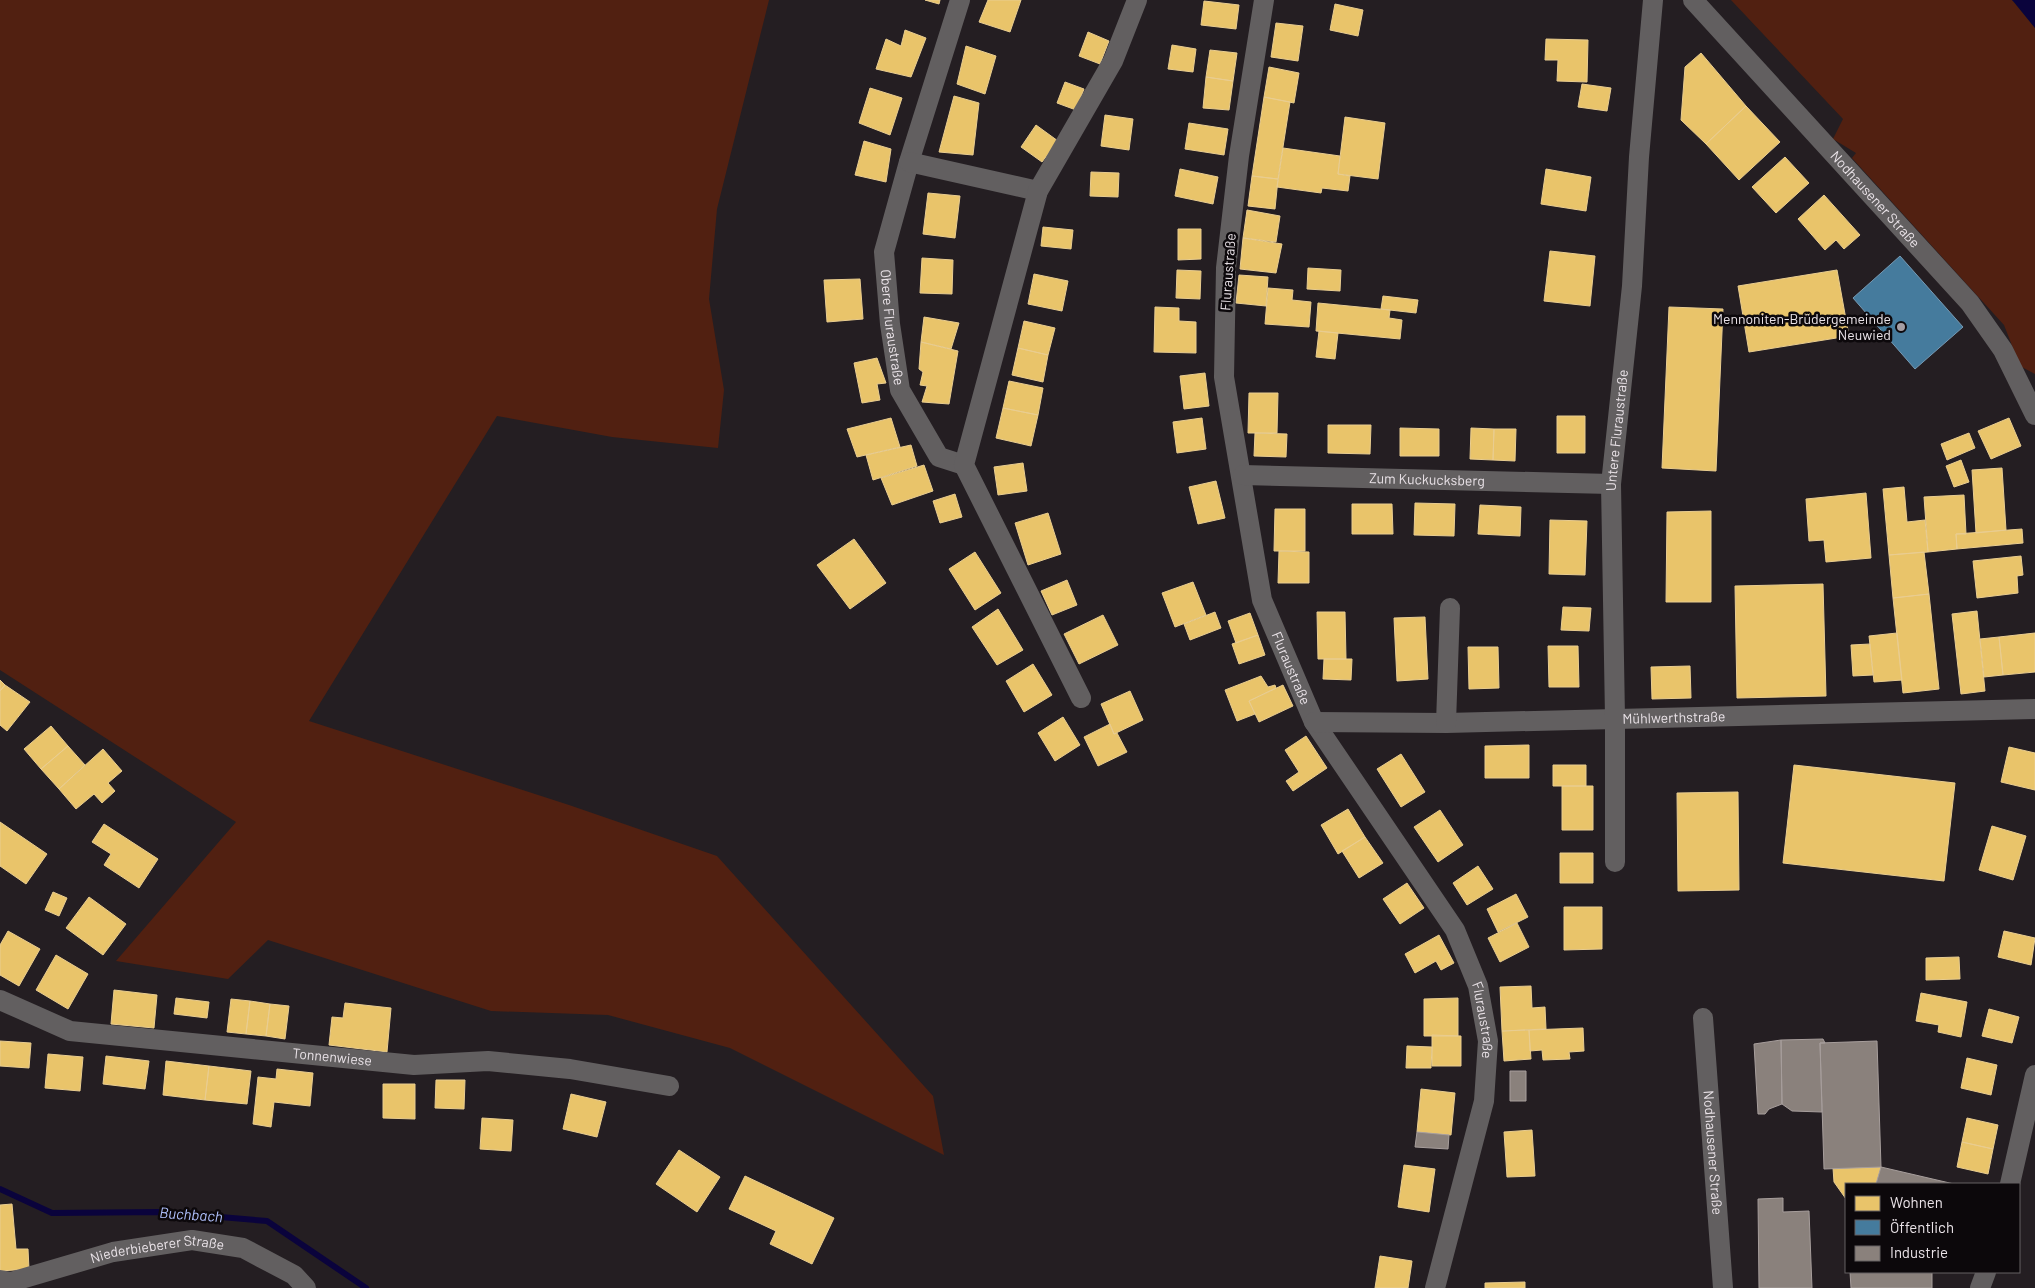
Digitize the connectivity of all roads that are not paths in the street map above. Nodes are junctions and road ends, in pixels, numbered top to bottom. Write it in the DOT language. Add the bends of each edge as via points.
graph roads {
  1 [pos="960,0"];
  2 [pos="1137,0"];
  3 [pos="1264,0"];
  4 [pos="1653,0"];
  5 [pos="1693,0"];
  6 [pos="909,162"];
  7 [pos="1038,191"];
  8 [pos="2035,415"];
  9 [pos="964,465"];
  10 [pos="1243,475"];
  11 [pos="1611,484"];
  12 [pos="1450,608"];
  13 [pos="1081,698"];
  14 [pos="2035,709"];
  15 [pos="1616,717"];
  16 [pos="1314,722"];
  17 [pos="1446,723"];
  18 [pos="1615,862"];
  19 [pos="0,1000"];
  20 [pos="1703,1018"];
  21 [pos="2035,1075"];
  22 [pos="669,1086"];
  23 [pos="2010,1183"];
  24 [pos="1986,1273"];
  25 [pos="8,1283"];
  26 [pos="306,1288"];
  27 [pos="1435,1288"];
  28 [pos="1723,1288"];
  29 [pos="1980,1288"];
  1 -- 6 [label="street, Obere Fluraustraße"];
  2 -- 7 [label="street" via="1113,61"];
  3 -- 10 [label="street, Fluraustraße" via="1239,156 1226,268 1224,377"];
  4 -- 11 [label="street, Untere Fluraustraße" via="1632,286"];
  5 -- 8 [label="street, Nodhausener Straße" via="1970,303 2002,350"];
  6 -- 7 [label="street"];
  6 -- 9 [label="street, Obere Fluraustraße" via="884,252 900,390 939,457"];
  7 -- 9 [label="street"];
  9 -- 13 [label="street"];
  10 -- 11 [label="street, Zum Kuckucksberg"];
  10 -- 16 [label="street, Fluraustraße" via="1262,600"];
  11 -- 15 [label="street, Untere Fluraustraße"];
  12 -- 17 [label="street"];
  14 -- 15 [label="street, Mühlwerthstraße"];
  15 -- 17 [label="street, Mühlwerthstraße"];
  15 -- 18 [label="street, Untere Fluraustraße"];
  16 -- 17 [label="street, Mühlwerthstraße"];
  16 -- 27 [label="street, Fluraustraße" via="1455,930 1478,986 1488,1041 1484,1101"];
  19 -- 22 [label="street, Tonnenwiese" via="70,1031 414,1065 488,1061 561,1068"];
  20 -- 28 [label="street, Nodhausener Straße"];
  21 -- 23 [label="street"];
  24 -- 29 [label="street"];
  25 -- 26 [label="street, Niederbieberer Straße" via="113,1252 192,1240 243,1248 294,1274"];
}
